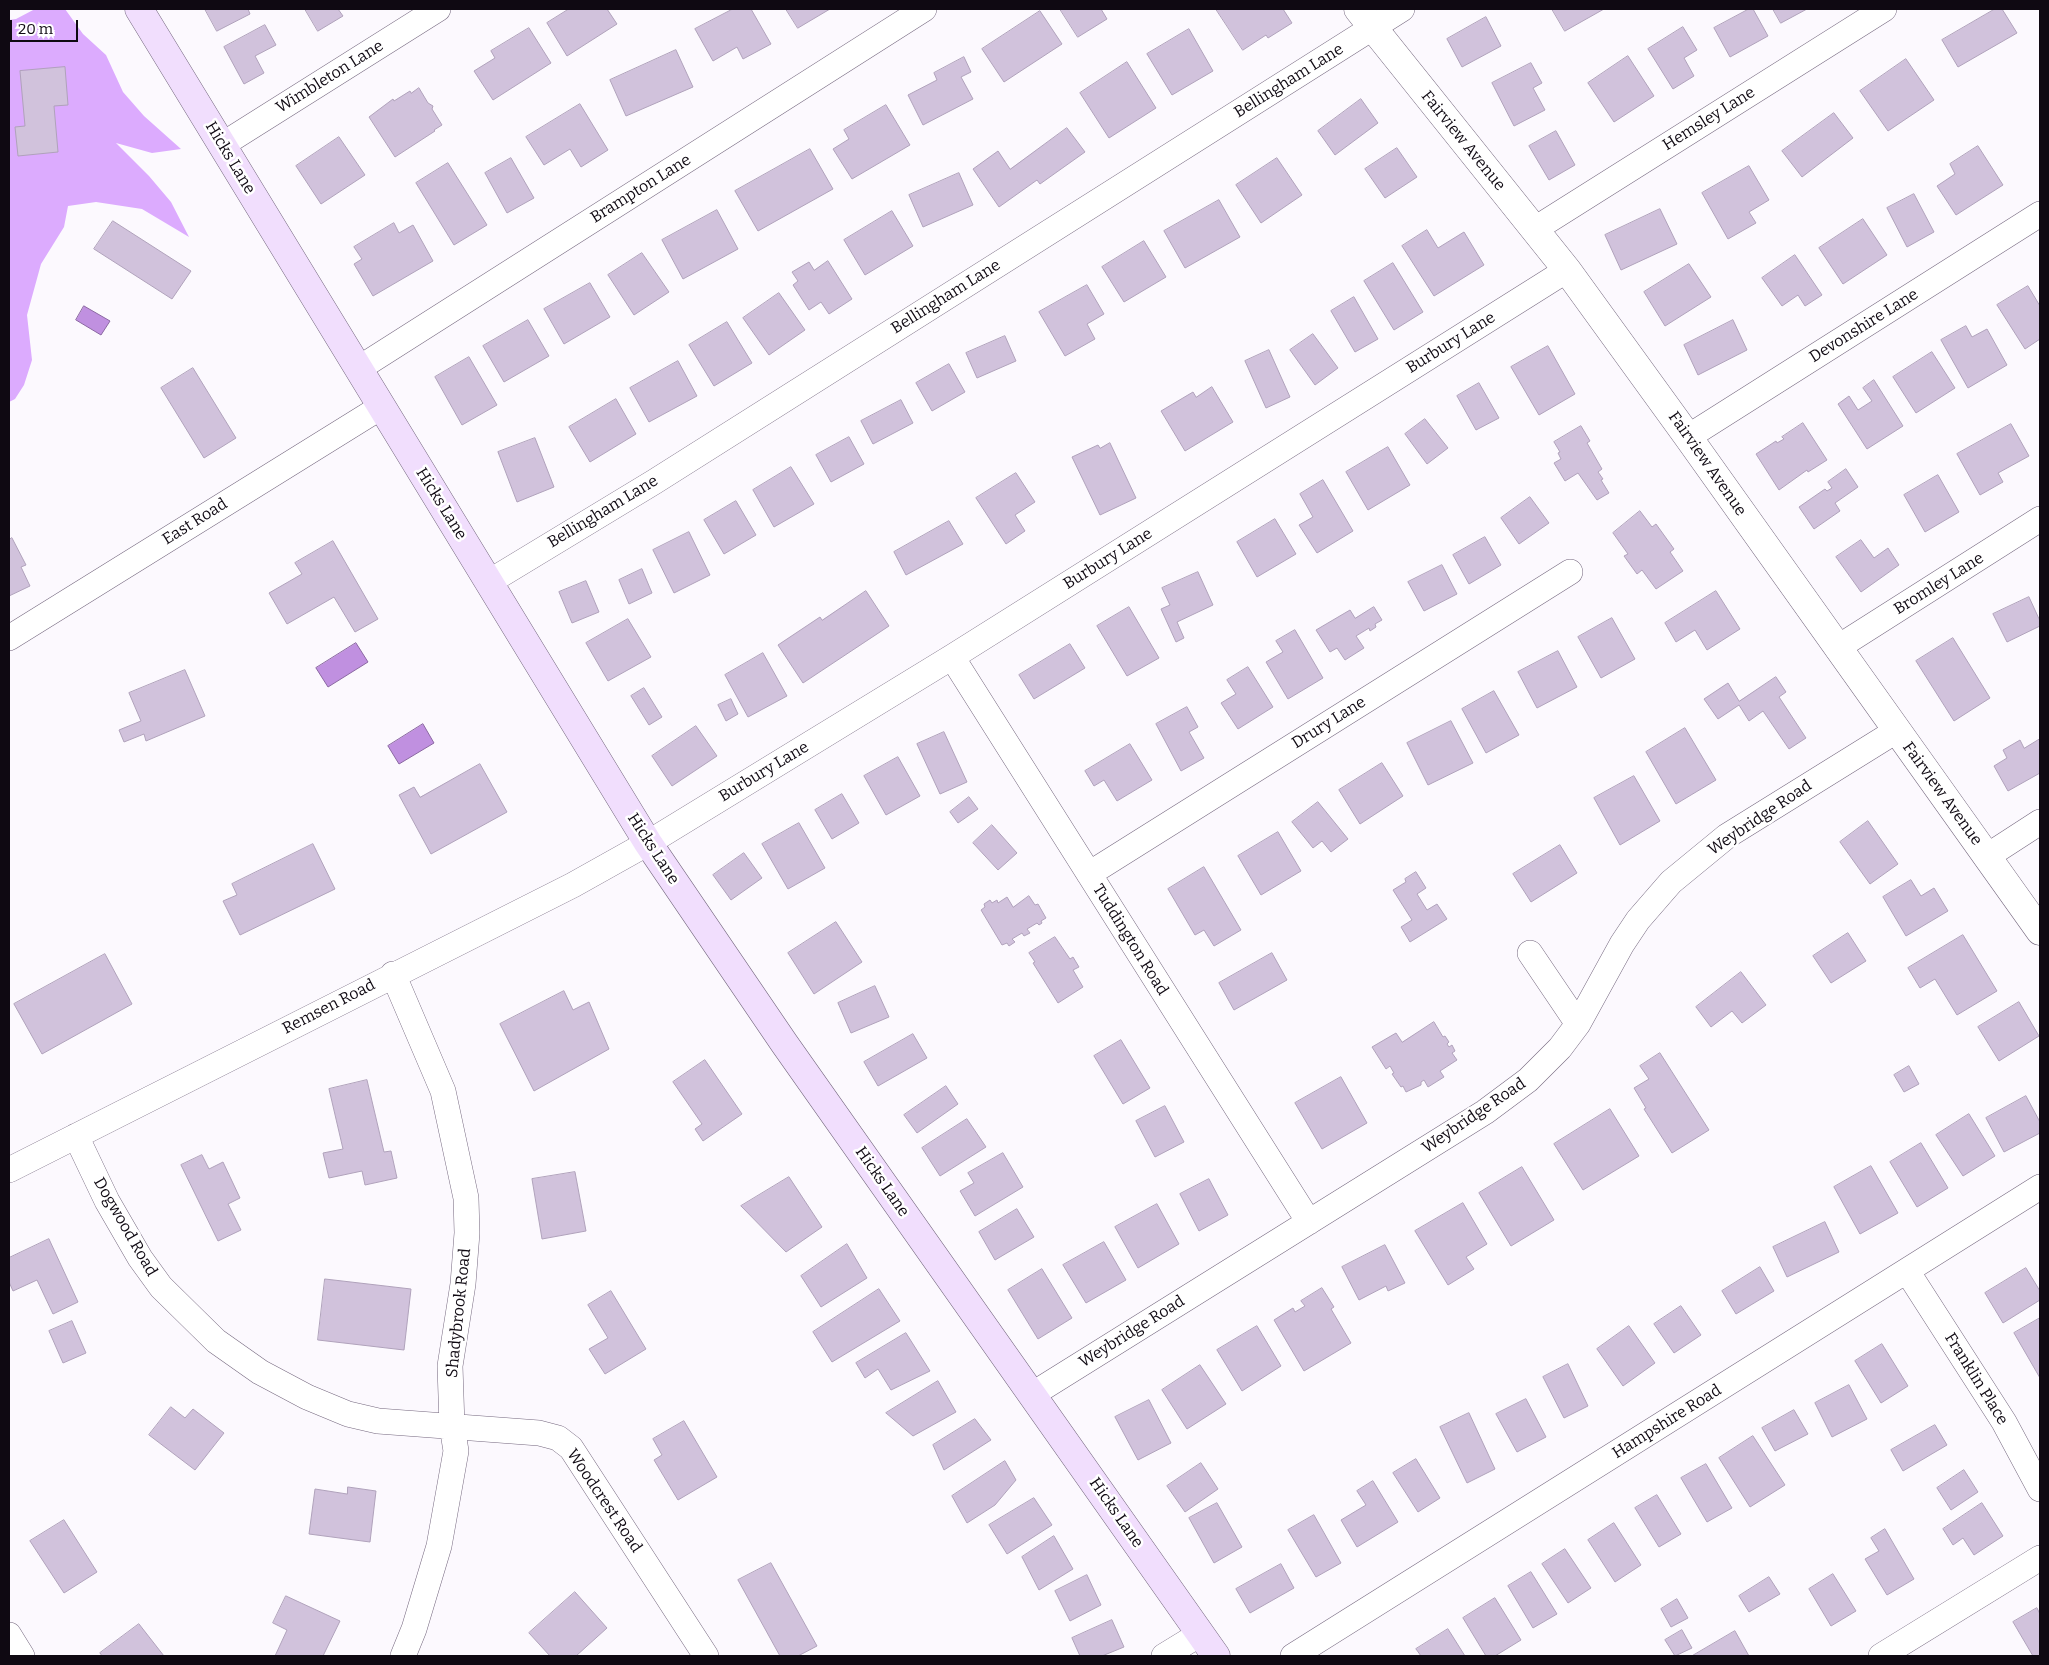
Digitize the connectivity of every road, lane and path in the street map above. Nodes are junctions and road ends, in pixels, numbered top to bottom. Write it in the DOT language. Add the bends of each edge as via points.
graph roads {
  1 [pos="139,9"];
  2 [pos="438,9"];
  3 [pos="924,9"];
  4 [pos="1402,9"];
  5 [pos="1884,9"];
  6 [pos="1365,18"];
  7 [pos="222,145"];
  8 [pos="2040,214"];
  9 [pos="1535,230"];
  10 [pos="1567,270"];
  11 [pos="358,369"];
  12 [pos="381,407"];
  13 [pos="1688,437"];
  14 [pos="2040,519"];
  15 [pos="1570,572"];
  16 [pos="489,582"];
  17 [pos="9,638"];
  18 [pos="1838,648"];
  19 [pos="952,657"];
  20 [pos="1896,730"];
  21 [pos="2040,822"];
  22 [pos="648,843"];
  23 [pos="1986,856"];
  24 [pos="1089,874"];
  25 [pos="2040,932"];
  26 [pos="1530,953"];
  27 [pos="394,974"];
  28 [pos="1578,1024"];
  29 [pos="76,1136"];
  30 [pos="9,1170"];
  31 [pos="2040,1187"];
  32 [pos="1309,1222"];
  33 [pos="1907,1271"];
  34 [pos="1033,1394"];
  35 [pos="452,1426"];
  36 [pos="2040,1489"];
  37 [pos="2040,1558"];
  38 [pos="1200,1634"];
  39 [pos="9,1635"];
  40 [pos="22,1656"];
  41 [pos="403,1656"];
  42 [pos="706,1656"];
  43 [pos="1164,1656"];
  44 [pos="1216,1656"];
  45 [pos="1293,1656"];
  46 [pos="1881,1656"];
  1 -- 7 [label="main road, Hicks Lane"];
  2 -- 7 [label="street, Wimbleton Lane"];
  3 -- 11 [label="street, Brampton Lane"];
  4 -- 6 [label="street, Bellingham Lane"];
  5 -- 9 [label="street, Hemsley Lane"];
  6 -- 9 [label="street, Fairview Avenue"];
  6 -- 16 [label="street, Bellingham Lane" via="654,482"];
  7 -- 11 [label="main road, Hicks Lane"];
  8 -- 13 [label="street, Devonshire Lane"];
  9 -- 10 [label="street, Fairview Avenue"];
  10 -- 13 [label="street, Fairview Avenue"];
  10 -- 19 [label="street, Burbury Lane"];
  11 -- 12 [label="main road, Hicks Lane"];
  12 -- 16 [label="main road, Hicks Lane"];
  12 -- 17 [label="street, East Road"];
  13 -- 18 [label="street, Fairview Avenue"];
  14 -- 18 [label="street, Bromley Lane"];
  15 -- 24 [label="street, Drury Lane"];
  16 -- 22 [label="main road, Hicks Lane"];
  18 -- 20 [label="street, Fairview Avenue"];
  19 -- 22 [label="street, Burbury Lane"];
  19 -- 24 [label="street, Tuddington Road"];
  20 -- 23 [label="street, Fairview Avenue"];
  20 -- 28 [label="street, Weybridge Road" via="1727,836 1671,882 1622,944"];
  21 -- 23 [label="street"];
  22 -- 27 [label="street, Remsen Road" via="574,885"];
  22 -- 34 [label="main road, Hicks Lane" via="784,1044"];
  23 -- 25 [label="street, Fairview Avenue"];
  24 -- 32 [label="street, Tuddington Road"];
  26 -- 28 [label="street"];
  27 -- 29 [label="street, Remsen Road"];
  27 -- 35 [label="street, Shadybrook Road" via="443,1091 466,1198 463,1284 450,1366"];
  28 -- 32 [label="street, Weybridge Road" via="1560,1048 1528,1080 1485,1112"];
  29 -- 30 [label="street, Remsen Road"];
  29 -- 35 [label="street, Dogwood Road" via="107,1201 140,1258 161,1287 216,1340 260,1372 348,1414 378,1420"];
  31 -- 33 [label="street, Hampshire Road"];
  32 -- 34 [label="street, Weybridge Road"];
  33 -- 36 [label="street, Franklin Place" via="2004,1422"];
  33 -- 45 [label="street, Hampshire Road"];
  34 -- 38 [label="main road, Hicks Lane"];
  35 -- 41 [label="street, Shadybrook Road" via="456,1451 440,1546"];
  35 -- 42 [label="street, Woodcrest Road" via="539,1433 558,1438 571,1448"];
  37 -- 46 [label="street"];
  38 -- 43 [label="street"];
  38 -- 44 [label="main road, Hicks Lane"];
  39 -- 40 [label="street"];
}
